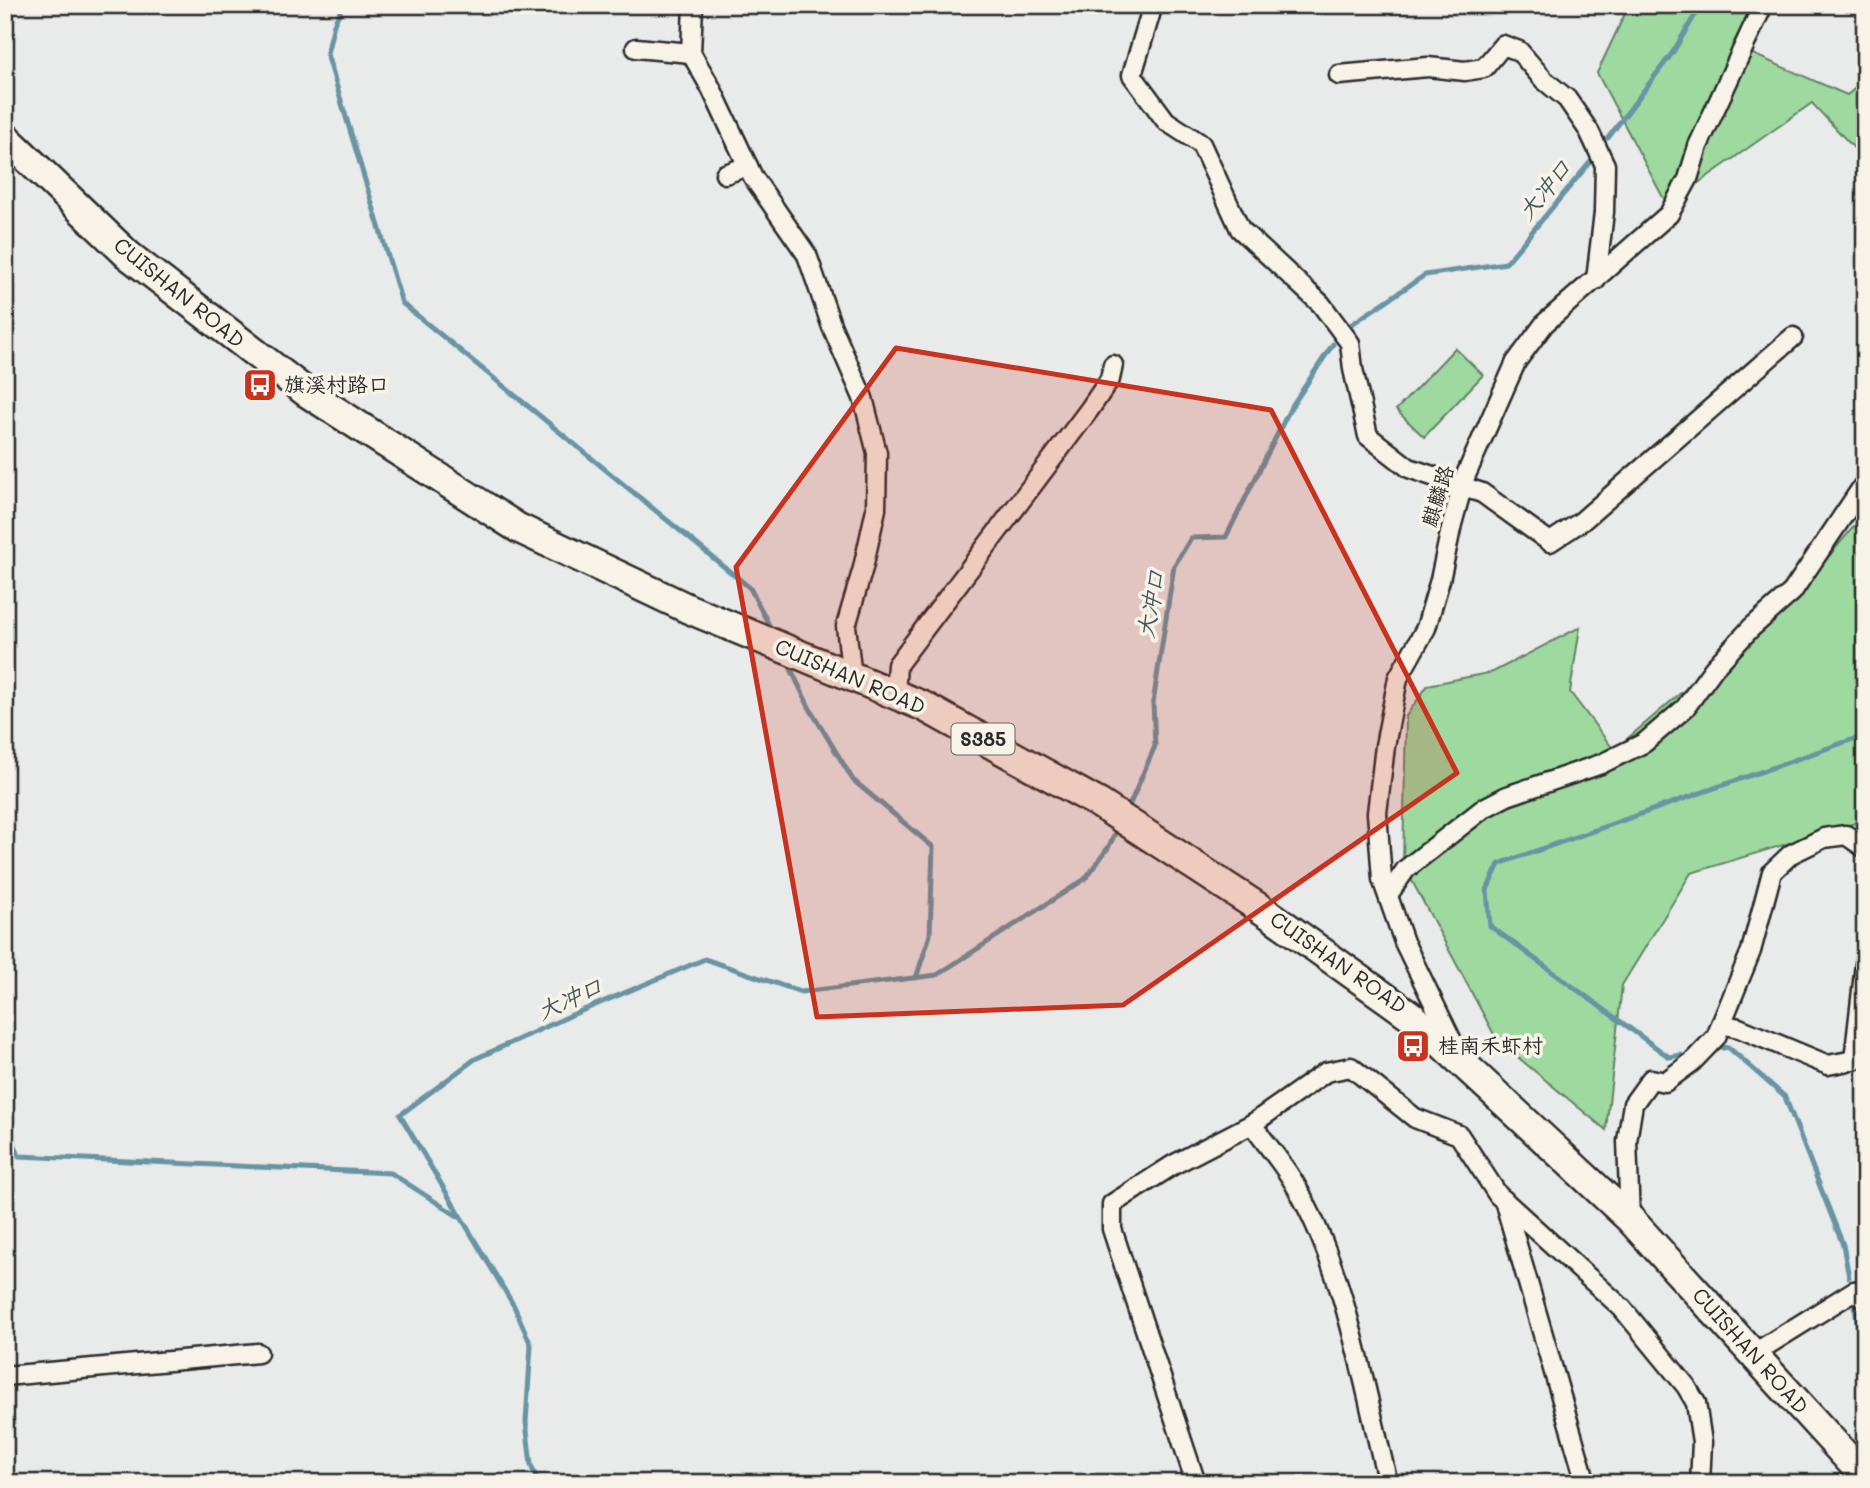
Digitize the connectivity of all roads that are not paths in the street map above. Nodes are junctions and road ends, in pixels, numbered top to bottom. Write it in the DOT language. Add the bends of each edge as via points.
graph roads {
  1 [pos="693,5"];
  2 [pos="1153,5"];
  3 [pos="1763,5"];
  4 [pos="636,48"];
  5 [pos="691,53"];
  6 [pos="1339,75"];
  7 [pos="5,137"];
  8 [pos="748,166"];
  9 [pos="725,174"];
  10 [pos="1596,280"];
  11 [pos="1793,337"];
  12 [pos="1113,365"];
  13 [pos="1865,484"];
  14 [pos="1463,486"];
  15 [pos="852,677"];
  16 [pos="895,694"];
  17 [pos="1865,848"];
  18 [pos="1388,895"];
  19 [pos="1865,964"];
  20 [pos="1721,1024"];
  21 [pos="1464,1065"];
  22 [pos="1252,1124"];
  23 [pos="1504,1200"];
  24 [pos="1630,1219"];
  25 [pos="1865,1299"];
  26 [pos="258,1353"];
  27 [pos="1753,1354"];
  28 [pos="5,1376"];
  29 [pos="1865,1477"];
  30 [pos="1196,1483"];
  31 [pos="1388,1483"];
  32 [pos="1587,1483"];
  33 [pos="1700,1483"];
  1 -- 5 [label="street"];
  2 -- 14 [label="street" via="1132,75 1166,121 1201,144 1240,229 1321,304 1350,343 1368,436 1409,468"];
  3 -- 10 [label="street, 麒麟路" via="1669,214"];
  4 -- 5 [label="street"];
  5 -- 8 [label="street"];
  6 -- 10 [label="street" via="1428,67 1465,71 1484,68 1503,45 1519,51 1567,99 1605,165"];
  7 -- 15 [label="main road, CUISHAN ROAD / S385" via="128,255 306,392 518,528 689,610"];
  8 -- 9 [label="street"];
  8 -- 15 [label="street" via="807,255 863,398 877,453 876,509 846,626"];
  10 -- 14 [label="street, 麒麟路" via="1545,323 1516,362"];
  11 -- 14 [label="street" via="1582,520 1550,542 1482,493"];
  12 -- 16 [label="street" via="1110,379 1088,410 897,664"];
  13 -- 18 [label="street" via="1792,592 1714,668 1685,708 1644,743 1483,808 1406,869"];
  14 -- 18 [label="street, 麒麟路" via="1426,628 1398,678 1385,746 1377,813 1382,879"];
  15 -- 16 [label="main road, CUISHAN ROAD / S385"];
  16 -- 21 [label="main road, CUISHAN ROAD / S385" via="923,705 1100,804 1414,1018"];
  17 -- 20 [label="street" via="1846,835 1824,838 1791,853 1772,872 1751,951"];
  18 -- 21 [label="street, 麒麟路" via="1404,942"];
  19 -- 20 [label="street" via="1854,1059 1828,1065"];
  20 -- 24 [label="street" via="1716,1037 1692,1062 1665,1082 1651,1079 1633,1104 1627,1141"];
  21 -- 24 [label="main road, CUISHAN ROAD / S385"];
  22 -- 23 [label="street" via="1326,1072 1351,1067 1415,1118 1459,1135"];
  22 -- 30 [label="street" via="1173,1165 1112,1204 1112,1229"];
  22 -- 31 [label="street" via="1293,1181 1320,1238 1354,1332"];
  23 -- 32 [label="street"];
  23 -- 33 [label="street" via="1622,1308 1686,1386 1696,1403 1702,1442"];
  24 -- 27 [label="main road, CUISHAN ROAD / S385"];
  25 -- 27 [label="street" via="1854,1291"];
  26 -- 28 [label="street"];
  27 -- 29 [label="main road, CUISHAN ROAD / S385"];
}
